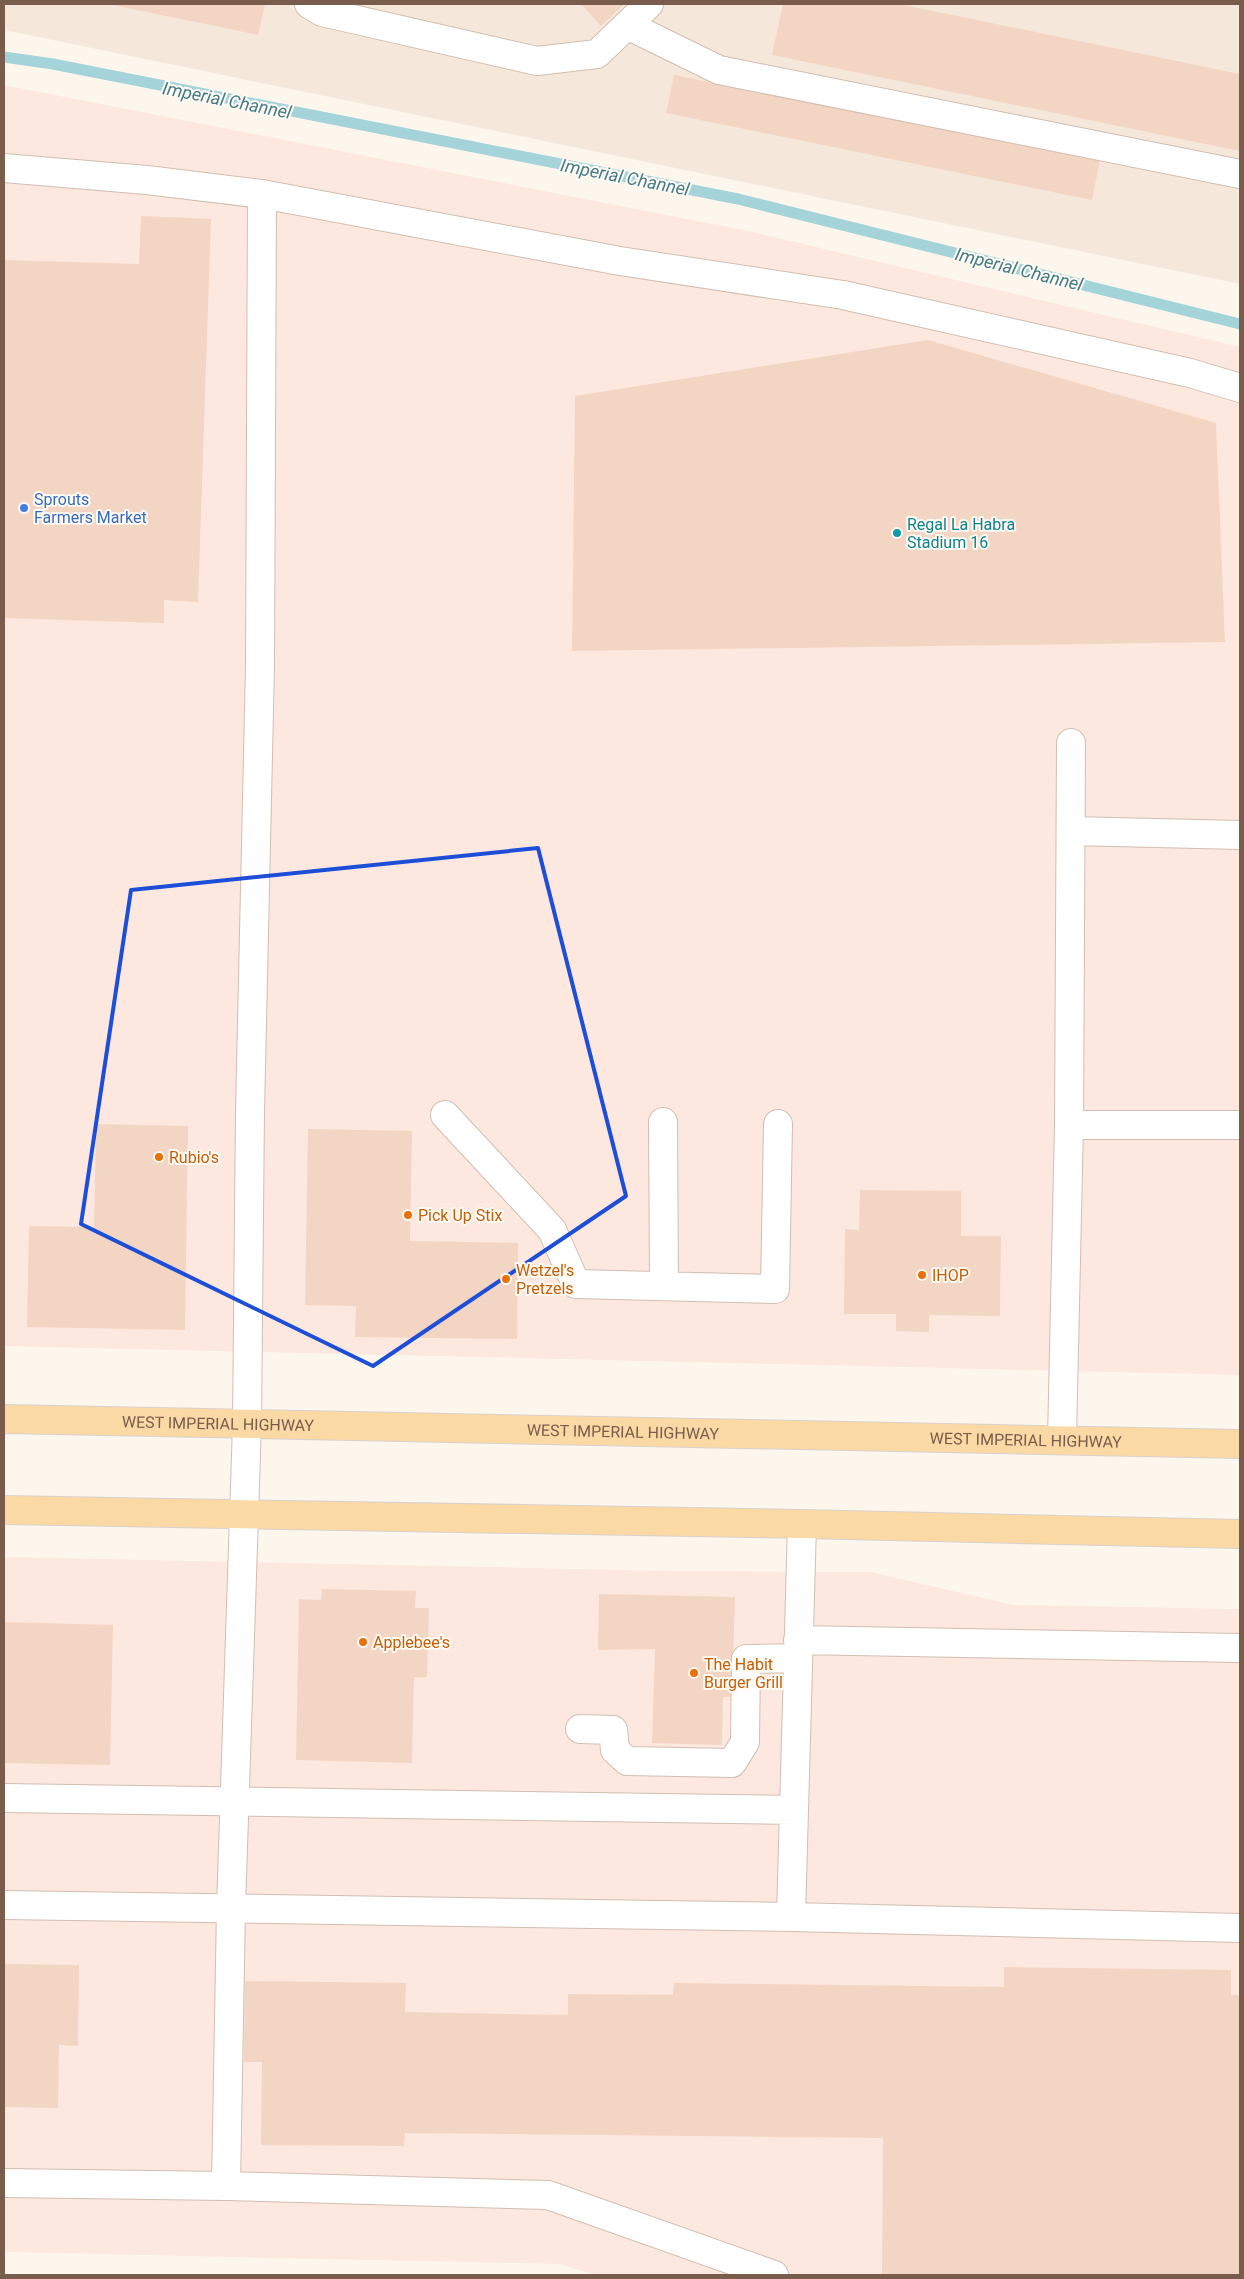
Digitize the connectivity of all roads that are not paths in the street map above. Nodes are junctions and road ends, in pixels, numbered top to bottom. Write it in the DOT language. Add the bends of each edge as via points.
graph roads {
  1 [pos="309,4"];
  2 [pos="649,4"];
  3 [pos="627,25"];
  4 [pos="4,168"];
  5 [pos="1240,174"];
  6 [pos="262,194"];
  7 [pos="1240,388"];
  8 [pos="1071,743"];
  9 [pos="1071,831"];
  10 [pos="1240,835"];
  11 [pos="445,1115"];
  12 [pos="663,1122"];
  13 [pos="778,1124"];
  14 [pos="1240,1125"];
  15 [pos="1069,1126"];
  16 [pos="664,1286"];
  17 [pos="4,1419"];
  18 [pos="247,1425"];
  19 [pos="1062,1440"];
  20 [pos="1240,1444"];
  21 [pos="4,1510"];
  22 [pos="245,1515"];
  23 [pos="802,1524"];
  24 [pos="1240,1534"];
  25 [pos="1240,1648"];
  26 [pos="798,1649"];
  27 [pos="580,1729"];
  28 [pos="4,1798"];
  29 [pos="235,1802"];
  30 [pos="794,1810"];
  31 [pos="4,1905"];
  32 [pos="231,1908"];
  33 [pos="792,1917"];
  34 [pos="1240,1928"];
  35 [pos="4,2183"];
  36 [pos="226,2186"];
  37 [pos="774,2275"];
  1 -- 3 [label="lane" via="322,12 537,61 597,54"];
  2 -- 3 [label="lane"];
  3 -- 5 [label="lane" via="718,70"];
  4 -- 6 [label="lane"];
  6 -- 7 [label="lane" via="620,261 843,295 1190,373"];
  6 -- 18 [label="lane" via="260,666"];
  8 -- 9 [label="lane"];
  9 -- 10 [label="lane"];
  9 -- 15 [label="lane"];
  11 -- 16 [label="lane" via="552,1230 576,1284"];
  12 -- 16 [label="lane"];
  13 -- 16 [label="lane" via="775,1289"];
  14 -- 15 [label="lane"];
  15 -- 19 [label="lane"];
  17 -- 18 [label="main road, WEST IMPERIAL HIGHWAY"];
  18 -- 19 [label="main road, WEST IMPERIAL HIGHWAY"];
  18 -- 22 [label="lane"];
  19 -- 20 [label="main road, WEST IMPERIAL HIGHWAY"];
  21 -- 22 [label="main road"];
  22 -- 23 [label="main road"];
  22 -- 29 [label="lane"];
  23 -- 24 [label="main road"];
  23 -- 26 [label="lane"];
  25 -- 26 [label="lane"];
  26 -- 27 [label="lane" via="746,1659 745,1742 732,1763 626,1761 615,1750 613,1730"];
  26 -- 30 [label="lane"];
  28 -- 29 [label="lane"];
  29 -- 30 [label="lane"];
  29 -- 32 [label="lane"];
  30 -- 33 [label="lane"];
  31 -- 32 [label="lane"];
  32 -- 33 [label="lane"];
  32 -- 36 [label="lane"];
  33 -- 34 [label="lane"];
  35 -- 36 [label="lane"];
  36 -- 37 [label="lane" via="548,2195"];
}
